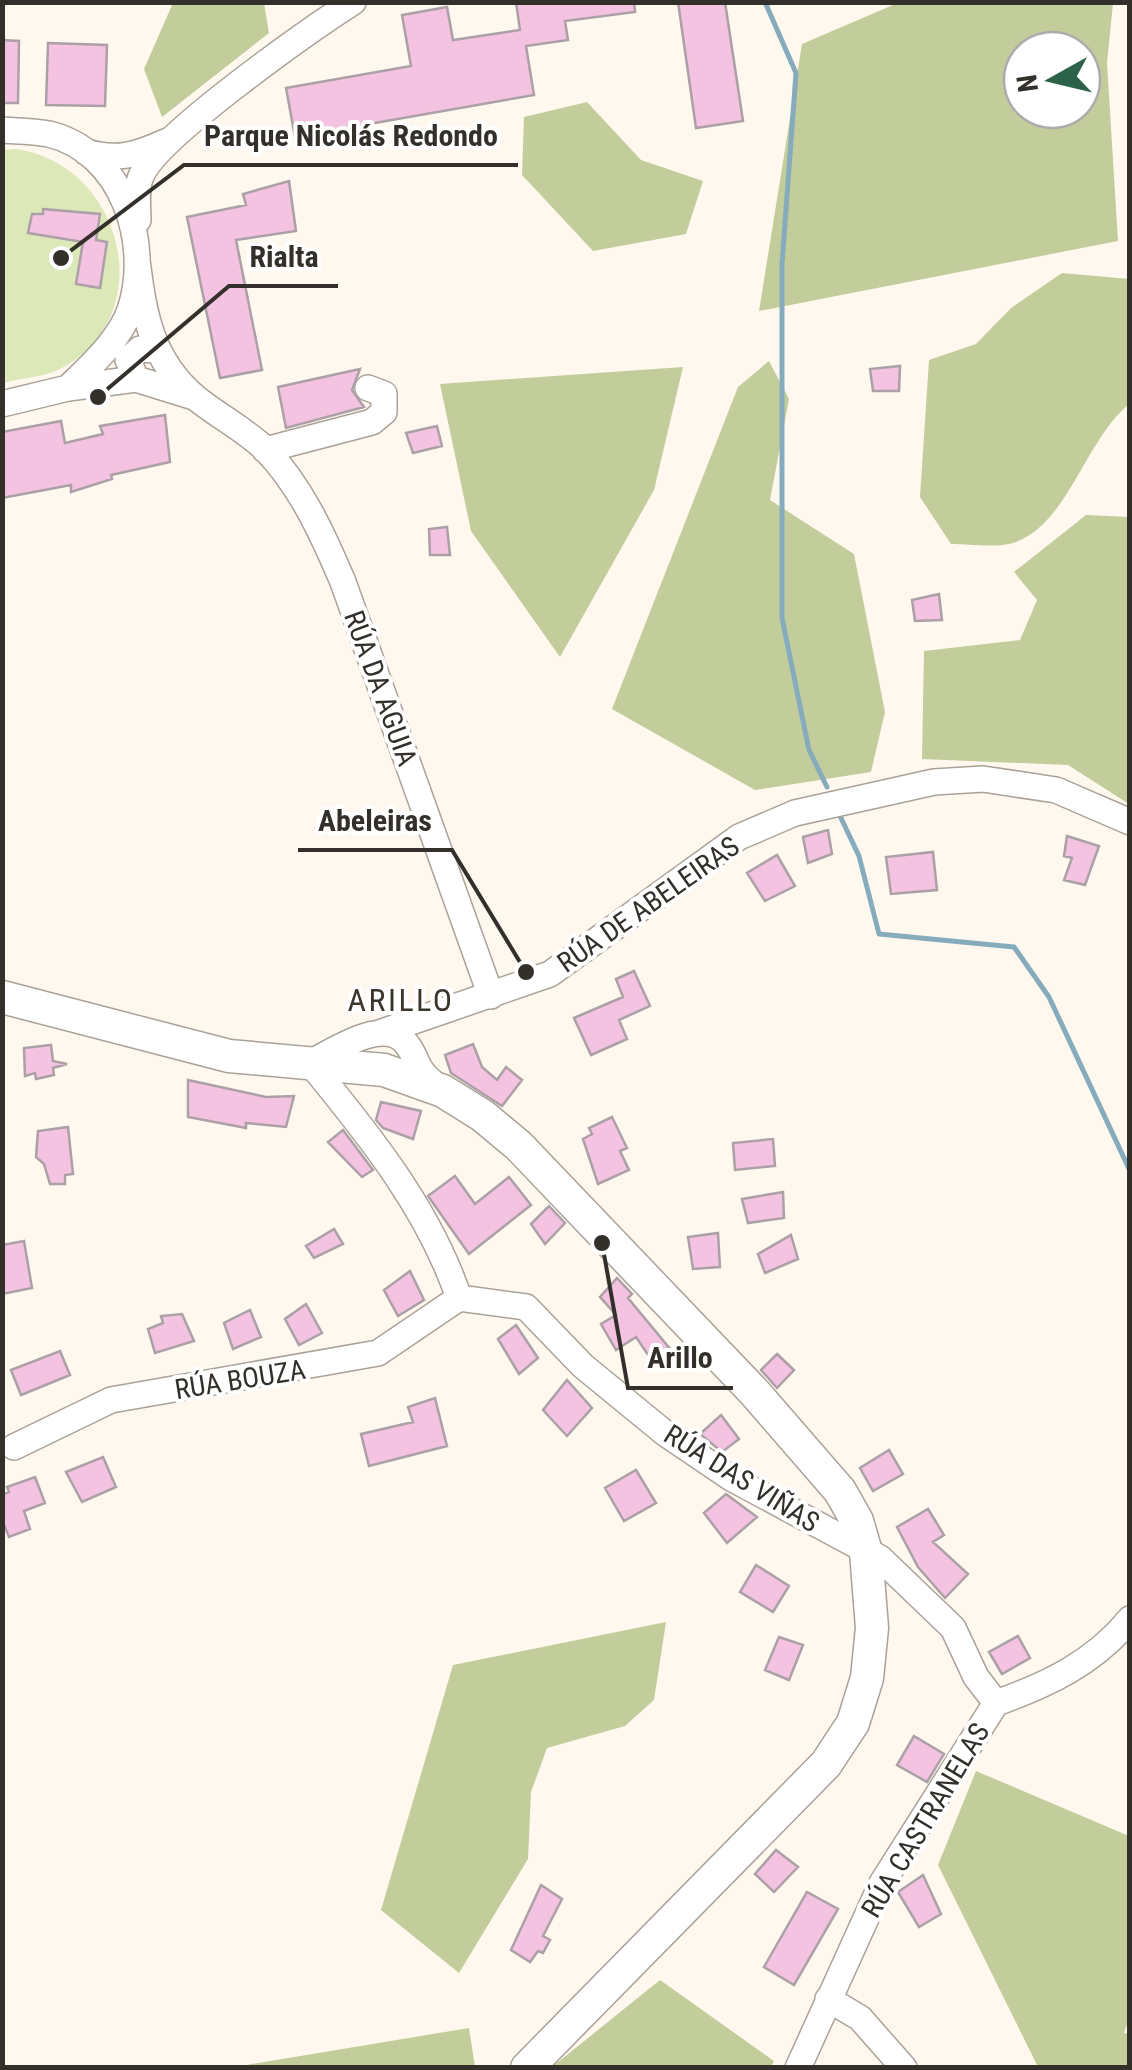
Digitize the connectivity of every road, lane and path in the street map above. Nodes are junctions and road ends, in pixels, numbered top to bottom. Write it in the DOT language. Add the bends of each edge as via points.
graph roads {
  1 [pos="353,2"];
  2 [pos="2,130"];
  3 [pos="174,137"];
  4 [pos="86,152"];
  5 [pos="138,253"];
  6 [pos="155,350"];
  7 [pos="136,380"];
  8 [pos="68,388"];
  9 [pos="368,388"];
  10 [pos="196,398"];
  11 [pos="2,404"];
  12 [pos="265,450"];
  13 [pos="1130,822"];
  14 [pos="491,996"];
  15 [pos="2,997"];
  16 [pos="457,1006"];
  17 [pos="380,1032"];
  18 [pos="408,1045"];
  19 [pos="310,1062"];
  20 [pos="379,1069"];
  21 [pos="442,1091"];
  22 [pos="460,1298"];
  23 [pos="14,1447"];
  24 [pos="866,1552"];
  25 [pos="1130,1620"];
  26 [pos="996,1703"];
  27 [pos="828,1998"];
  28 [pos="527,2068"];
  29 [pos="798,2068"];
  30 [pos="904,2068"];
  1 -- 3 [label="street"];
  2 -- 4 [label="street, RÚA DA AGUIA" via="50,134"];
  3 -- 4 [label="street" via="135,156"];
  3 -- 5 [label="street" via="142,173"];
  4 -- 5 [label="street, RÚA DA AGUIA" via="128,203"];
  5 -- 6 [label="street, RÚA DA AGUIA"];
  5 -- 8 [label="street, RÚA DA AGUIA" via="130,310"];
  6 -- 7 [label="street" via="140,348 128,360"];
  6 -- 10 [label="street, RÚA DA AGUIA"];
  7 -- 8 [label="street, RÚA DA AGUIA"];
  7 -- 10 [label="street, RÚA DA AGUIA"];
  8 -- 11 [label="street, RÚA DA AGUIA"];
  9 -- 12 [label="street" via="384,394 384,412 372,422"];
  10 -- 12 [label="street, RÚA DA AGUIA"];
  12 -- 14 [label="street, RÚA DA AGUIA" via="295,486 344,582"];
  13 -- 14 [label="street, RÚA DE ABELEIRAS" via="1056,790 982,779 934,782 813,808 739,837 550,974"];
  14 -- 16 [label="street, RÚA DE ABELEIRAS"];
  15 -- 19 [label="main road" via="190,1048"];
  16 -- 17 [label="street, RÚA DE ABELEIRAS"];
  16 -- 18 [label="street, RÚA DE ABELEIRAS"];
  17 -- 18 [label="street"];
  17 -- 19 [label="street, RÚA DE ABELEIRAS"];
  17 -- 20 [label="street" via="369,1043"];
  18 -- 20 [label="street, RÚA DE ABELEIRAS"];
  18 -- 21 [label="street" via="417,1070"];
  19 -- 20 [label="main road"];
  19 -- 22 [label="street" via="403,1186 443,1251"];
  20 -- 21 [label="main road"];
  21 -- 24 [label="main road" via="519,1146 755,1393 840,1492"];
  22 -- 23 [label="street, RÚA BOUZA" via="378,1353 111,1400"];
  22 -- 24 [label="street, RÚA DAS VIÑAS" via="526,1307 583,1366 666,1434"];
  24 -- 26 [label="street, RÚA CASTRANELAS" via="953,1628"];
  24 -- 28 [label="main road" via="872,1628 853,1723 801,1794"];
  25 -- 26 [label="street" via="1078,1666"];
  26 -- 27 [label="street, RÚA CASTRANELAS" via="882,1883"];
  27 -- 29 [label="street, RÚA CASTRANELAS"];
  27 -- 30 [label="street" via="860,2018"];
}
